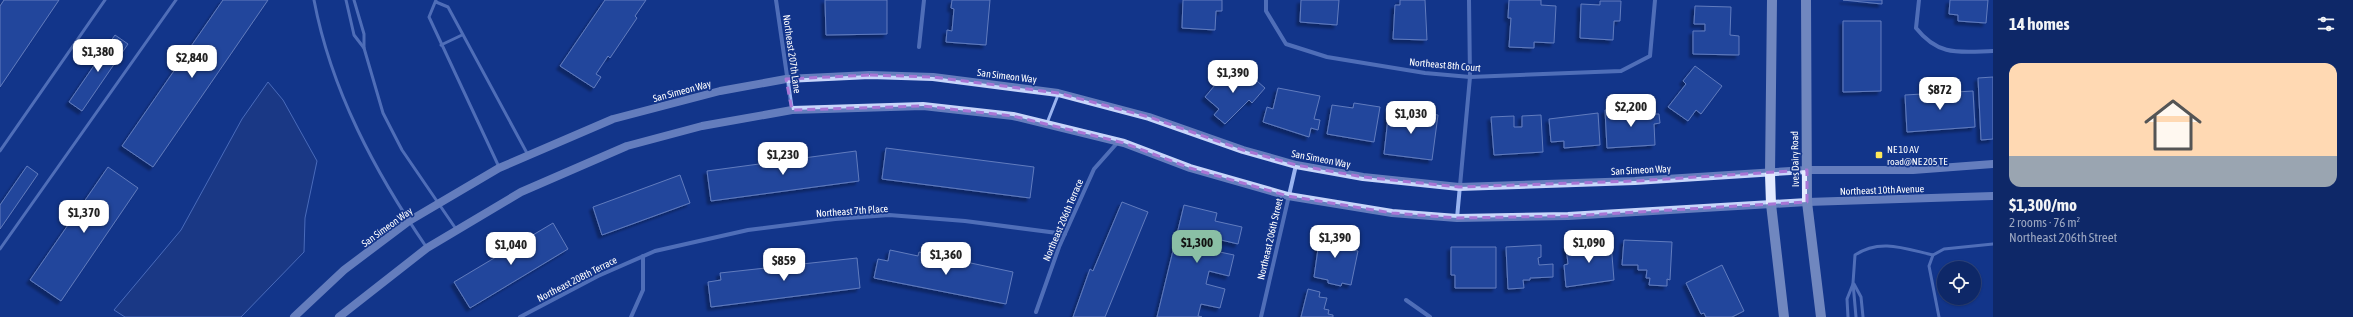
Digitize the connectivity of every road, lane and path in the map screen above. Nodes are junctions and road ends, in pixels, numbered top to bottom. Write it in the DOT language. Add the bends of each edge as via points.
graph roads {
  1 [pos="105,0"];
  2 [pos="176,0"];
  3 [pos="314,0"];
  4 [pos="346,0"];
  5 [pos="354,0"];
  6 [pos="776,0"];
  7 [pos="924,0"];
  8 [pos="1266,0"];
  9 [pos="1469,0"];
  10 [pos="1655,0"];
  11 [pos="1772,0"];
  12 [pos="1806,0"];
  13 [pos="1919,0"];
  14 [pos="436,1"];
  15 [pos="462,35"];
  16 [pos="441,45"];
  17 [pos="920,47"];
  18 [pos="364,48"];
  19 [pos="1993,51"];
  20 [pos="1470,77"];
  21 [pos="786,79"];
  22 [pos="1058,93"];
  23 [pos="792,110"];
  24 [pos="1047,123"];
  25 [pos="1118,141"];
  26 [pos="0,151"];
  27 [pos="528,155"];
  28 [pos="1993,164"];
  29 [pos="1296,165"];
  30 [pos="499,168"];
  31 [pos="1807,170"];
  32 [pos="1770,174"];
  33 [pos="1459,187"];
  34 [pos="1288,196"];
  35 [pos="1993,196"];
  36 [pos="1807,202"];
  37 [pos="439,203"];
  38 [pos="1771,204"];
  39 [pos="1457,218"];
  40 [pos="409,221"];
  41 [pos="456,229"];
  42 [pos="1065,234"];
  43 [pos="1993,244"];
  44 [pos="0,248"];
  45 [pos="427,248"];
  46 [pos="1933,255"];
  47 [pos="643,256"];
  48 [pos="1853,283"];
  49 [pos="1406,300"];
  50 [pos="1036,312"];
  51 [pos="294,317"];
  52 [pos="339,317"];
  53 [pos="520,317"];
  54 [pos="631,317"];
  55 [pos="1261,317"];
  56 [pos="1430,317"];
  57 [pos="1784,317"];
  58 [pos="1821,317"];
  59 [pos="1848,317"];
  60 [pos="1856,317"];
  61 [pos="1863,317"];
  62 [pos="1939,317"];
  1 -- 26 [label="lane"];
  2 -- 44 [label="lane"];
  3 -- 40 [label="lane" via="319,25 351,119"];
  4 -- 18 [label="lane" via="354,36"];
  5 -- 18 [label="lane" via="364,34"];
  6 -- 21 [label="street, Northeast 207th Lane"];
  7 -- 17 [label="street"];
  8 -- 20 [label="street, Northeast 8th Court" via="1266,10 1286,44 1327,57 1425,73"];
  9 -- 20 [label="street"];
  10 -- 20 [label="street, Northeast 8th Court" via="1650,56 1621,71"];
  11 -- 32 [label="main road"];
  12 -- 31 [label="main road, Ives Dairy Road"];
  13 -- 19 [label="street" via="1916,28 1927,42 1949,52"];
  14 -- 15 [label="lane" via="448,7"];
  14 -- 16 [label="lane" via="429,17"];
  15 -- 16 [label="lane"];
  15 -- 27 [label="lane"];
  16 -- 30 [label="lane"];
  18 -- 37 [label="lane" via="383,113 402,150"];
  20 -- 33 [label="street"];
  21 -- 22 [label="street, San Simeon Way" via="870,75 933,77"];
  21 -- 23 [label="street, Northeast 207th Lane"];
  21 -- 27 [label="street, San Simeon Way" via="720,91 614,119"];
  22 -- 24 [label="lane"];
  22 -- 29 [label="street, San Simeon Way" via="1149,117"];
  23 -- 24 [label="street" via="923,106 1013,116"];
  23 -- 41 [label="street" via="702,126 627,146 520,192"];
  24 -- 25 [label="street"];
  25 -- 34 [label="street" via="1190,168"];
  25 -- 42 [label="street, Northeast 206th Terrace" via="1094,169"];
  27 -- 30 [label="street, San Simeon Way"];
  28 -- 31 [label="street, Northeast 10th Avenue" via="1913,170"];
  29 -- 33 [label="street, San Simeon Way" via="1363,177"];
  29 -- 34 [label="street, Northeast 206th Street"];
  30 -- 37 [label="street, San Simeon Way"];
  31 -- 32 [label="street, Northeast 10th Avenue"];
  31 -- 36 [label="main road, Ives Dairy Road"];
  32 -- 33 [label="street, San Simeon Way"];
  32 -- 38 [label="main road"];
  33 -- 39 [label="street"];
  34 -- 39 [label="street" via="1392,213"];
  34 -- 55 [label="street, Northeast 206th Street"];
  35 -- 36 [label="street, Northeast 10th Avenue"];
  36 -- 38 [label="street, Northeast 10th Avenue"];
  36 -- 58 [label="main road, Ives Dairy Road"];
  37 -- 40 [label="street, San Simeon Way"];
  37 -- 41 [label="lane"];
  38 -- 39 [label="street" via="1568,216"];
  38 -- 57 [label="main road"];
  40 -- 45 [label="lane"];
  40 -- 51 [label="street, San Simeon Way" via="344,270"];
  41 -- 45 [label="street"];
  42 -- 47 [label="street, Northeast 7th Place" via="889,215 748,230"];
  42 -- 50 [label="street, Northeast 206th Terrace"];
  43 -- 46 [label="lane" via="1944,249"];
  45 -- 52 [label="street"];
  46 -- 48 [label="lane" via="1883,244 1863,250 1855,255"];
  46 -- 62 [label="lane" via="1929,266"];
  47 -- 53 [label="street, Northeast 208th Terrace" via="598,276"];
  47 -- 54 [label="street" via="643,290"];
  48 -- 59 [label="lane" via="1847,299"];
  48 -- 60 [label="lane"];
  48 -- 61 [label="lane" via="1861,297"];
  49 -- 56 [label="street"];
}
